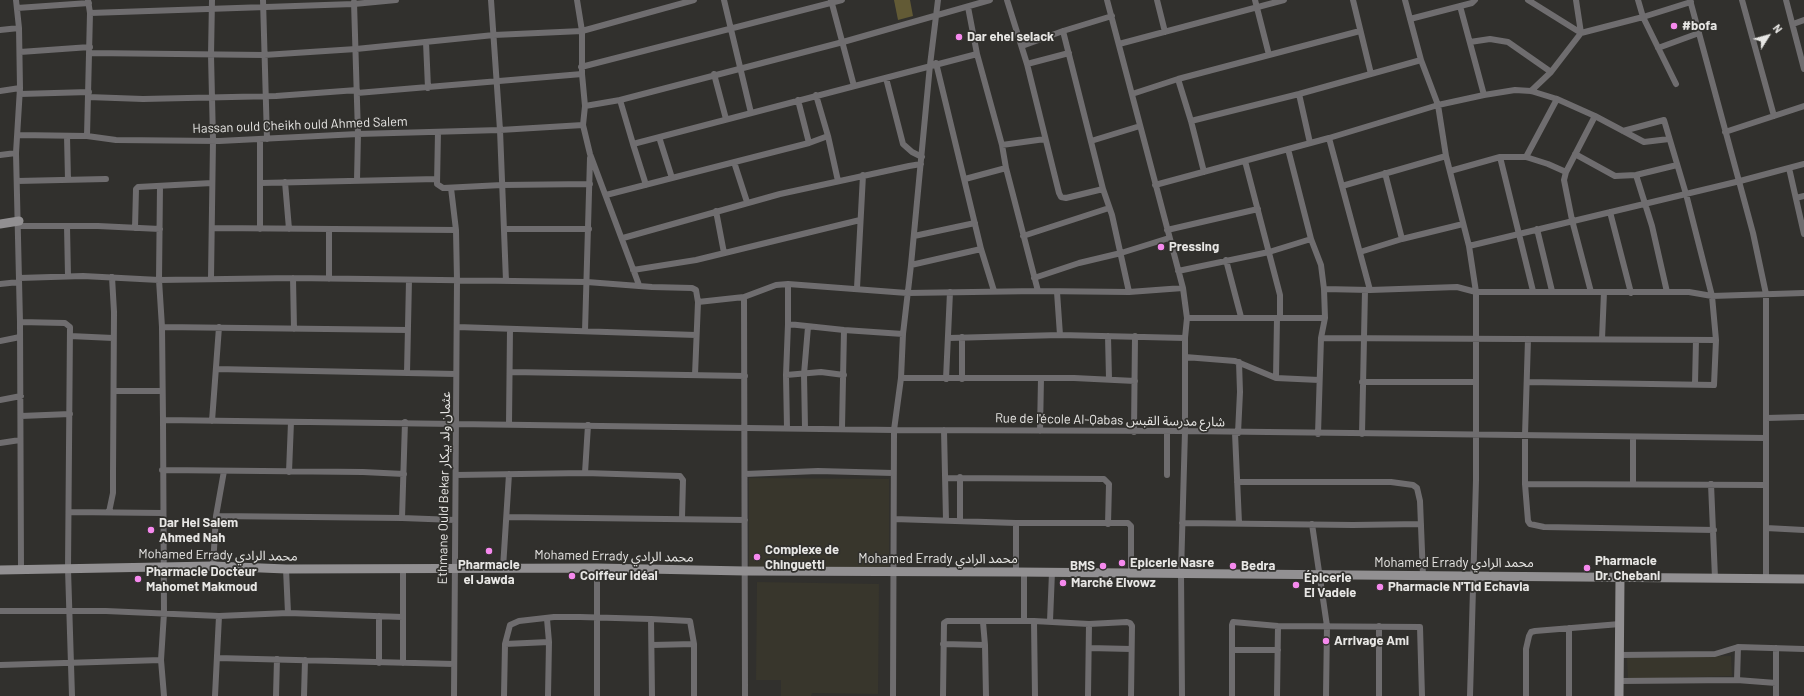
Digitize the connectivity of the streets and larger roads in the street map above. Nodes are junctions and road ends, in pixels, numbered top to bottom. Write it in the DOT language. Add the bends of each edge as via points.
graph roads {
  1 [pos="16,0"];
  2 [pos="212,0"];
  3 [pos="264,0"];
  4 [pos="396,0"];
  5 [pos="491,0"];
  6 [pos="577,0"];
  7 [pos="694,0"];
  8 [pos="724,0"];
  9 [pos="842,0"];
  10 [pos="938,0"];
  11 [pos="990,0"];
  12 [pos="1007,0"];
  13 [pos="1107,0"];
  14 [pos="1157,0"];
  15 [pos="1255,0"];
  16 [pos="1284,0"];
  17 [pos="1353,0"];
  18 [pos="1405,0"];
  19 [pos="1475,0"];
  20 [pos="1528,0"];
  21 [pos="1576,0"];
  22 [pos="1638,0"];
  23 [pos="1742,0"];
  24 [pos="1786,0"];
  25 [pos="88,1"];
  26 [pos="832,1"];
  27 [pos="1690,1"];
  28 [pos="354,2"];
  29 [pos="1460,6"];
  30 [pos="968,7"];
  31 [pos="1257,7"];
  32 [pos="17,8"];
  33 [pos="263,8"];
  34 [pos="212,9"];
  35 [pos="90,13"];
  36 [pos="1112,16"];
  37 [pos="935,17"];
  38 [pos="1643,17"];
  39 [pos="1410,19"];
  40 [pos="1804,20"];
  41 [pos="1793,24"];
  42 [pos="19,28"];
  43 [pos="732,29"];
  44 [pos="0,30"];
  45 [pos="582,31"];
  46 [pos="1063,31"];
  47 [pos="1360,31"];
  48 [pos="1165,32"];
  49 [pos="1581,33"];
  50 [pos="1699,33"];
  51 [pos="494,34"];
  52 [pos="426,42"];
  53 [pos="843,42"];
  54 [pos="1470,42"];
  55 [pos="1119,44"];
  56 [pos="1022,46"];
  57 [pos="1658,48"];
  58 [pos="356,49"];
  59 [pos="90,50"];
  60 [pos="20,52"];
  61 [pos="1069,53"];
  62 [pos="264,54"];
  63 [pos="977,54"];
  64 [pos="211,55"];
  65 [pos="1269,55"];
  66 [pos="1421,60"];
  67 [pos="933,64"];
  68 [pos="1027,64"];
  69 [pos="740,67"];
  70 [pos="1804,69"];
  71 [pos="582,71"];
  72 [pos="1551,72"];
  73 [pos="714,74"];
  74 [pos="1370,74"];
  75 [pos="886,78"];
  76 [pos="1178,79"];
  77 [pos="497,81"];
  78 [pos="1676,84"];
  79 [pos="854,86"];
  80 [pos="428,88"];
  81 [pos="0,91"];
  82 [pos="20,91"];
  83 [pos="357,91"];
  84 [pos="1531,91"];
  85 [pos="1132,94"];
  86 [pos="1299,94"];
  87 [pos="88,95"];
  88 [pos="816,95"];
  89 [pos="1484,95"];
  90 [pos="266,96"];
  91 [pos="212,97"];
  92 [pos="1557,99"];
  93 [pos="620,100"];
  94 [pos="798,100"];
  95 [pos="1438,105"];
  96 [pos="585,106"];
  97 [pos="1804,106"];
  98 [pos="751,113"];
  99 [pos="1595,116"];
  100 [pos="1774,116"];
  101 [pos="726,119"];
  102 [pos="1191,121"];
  103 [pos="583,125"];
  104 [pos="1140,126"];
  105 [pos="500,130"];
  106 [pos="1623,131"];
  107 [pos="438,132"];
  108 [pos="1725,132"];
  109 [pos="358,134"];
  110 [pos="18,135"];
  111 [pos="67,136"];
  112 [pos="87,136"];
  113 [pos="828,136"];
  114 [pos="659,137"];
  115 [pos="1329,138"];
  116 [pos="263,139"];
  117 [pos="1045,139"];
  118 [pos="1669,139"];
  119 [pos="213,140"];
  120 [pos="1091,141"];
  121 [pos="809,143"];
  122 [pos="1310,143"];
  123 [pos="633,144"];
  124 [pos="1002,145"];
  125 [pos="1288,149"];
  126 [pos="16,152"];
  127 [pos="590,154"];
  128 [pos="1575,154"];
  129 [pos="0,155"];
  130 [pos="1446,156"];
  131 [pos="922,157"];
  132 [pos="1526,157"];
  133 [pos="1500,158"];
  134 [pos="1245,161"];
  135 [pos="734,162"];
  136 [pos="921,164"];
  137 [pos="1804,164"];
  138 [pos="1677,165"];
  139 [pos="1006,168"];
  140 [pos="1789,168"];
  141 [pos="1450,171"];
  142 [pos="1204,172"];
  143 [pos="1566,172"];
  144 [pos="1385,173"];
  145 [pos="1636,175"];
  146 [pos="863,176"];
  147 [pos="672,178"];
  148 [pos="106,179"];
  149 [pos="437,179"];
  150 [pos="965,179"];
  151 [pos="68,180"];
  152 [pos="357,180"];
  153 [pos="17,181"];
  154 [pos="838,181"];
  155 [pos="1740,181"];
  156 [pos="285,182"];
  157 [pos="212,183"];
  158 [pos="261,183"];
  159 [pos="590,184"];
  160 [pos="502,185"];
  161 [pos="646,185"];
  162 [pos="1155,185"];
  163 [pos="160,186"];
  164 [pos="1342,186"];
  165 [pos="451,188"];
  166 [pos="1103,189"];
  167 [pos="1686,194"];
  168 [pos="606,195"];
  169 [pos="1804,196"];
  170 [pos="1796,198"];
  171 [pos="747,202"];
  172 [pos="1645,204"];
  173 [pos="1109,208"];
  174 [pos="1258,209"];
  175 [pos="716,211"];
  176 [pos="1610,212"];
  177 [pos="860,220"];
  178 [pos="1572,220"];
  179 [pos="975,223"];
  180 [pos="0,224"];
  181 [pos="19,224"];
  182 [pos="1463,224"];
  183 [pos="67,226"];
  184 [pos="135,228"];
  185 [pos="212,228"];
  186 [pos="160,229"];
  187 [pos="260,229"];
  188 [pos="288,229"];
  189 [pos="329,229"];
  190 [pos="504,229"];
  191 [pos="589,229"];
  192 [pos="456,230"];
  193 [pos="1167,230"];
  194 [pos="1537,230"];
  195 [pos="1520,233"];
  196 [pos="1804,234"];
  197 [pos="914,236"];
  198 [pos="1023,236"];
  199 [pos="623,238"];
  200 [pos="1169,238"];
  201 [pos="1311,239"];
  202 [pos="1402,239"];
  203 [pos="1469,246"];
  204 [pos="981,249"];
  205 [pos="1269,252"];
  206 [pos="1360,252"];
  207 [pos="724,253"];
  208 [pos="1121,253"];
  209 [pos="1226,260"];
  210 [pos="911,265"];
  211 [pos="633,270"];
  212 [pos="1178,271"];
  213 [pos="68,276"];
  214 [pos="112,276"];
  215 [pos="211,278"];
  216 [pos="293,278"];
  217 [pos="1034,278"];
  218 [pos="328,279"];
  219 [pos="19,280"];
  220 [pos="159,280"];
  221 [pos="409,280"];
  222 [pos="457,280"];
  223 [pos="506,281"];
  224 [pos="587,282"];
  225 [pos="0,284"];
  226 [pos="788,284"];
  227 [pos="639,285"];
  228 [pos="857,288"];
  229 [pos="1183,288"];
  230 [pos="1324,289"];
  231 [pos="1368,290"];
  232 [pos="994,291"];
  233 [pos="1038,291"];
  234 [pos="1533,291"];
  235 [pos="950,292"];
  236 [pos="1057,292"];
  237 [pos="1129,292"];
  238 [pos="1476,292"];
  239 [pos="1552,292"];
  240 [pos="1591,292"];
  241 [pos="1604,292"];
  242 [pos="1667,292"];
  243 [pos="907,293"];
  244 [pos="1631,293"];
  245 [pos="1804,293"];
  246 [pos="1766,294"];
  247 [pos="1712,296"];
  248 [pos="744,297"];
  249 [pos="698,302"];
  250 [pos="1241,317"];
  251 [pos="1187,318"];
  252 [pos="1279,318"];
  253 [pos="1324,318"];
  254 [pos="20,322"];
  255 [pos="788,324"];
  256 [pos="162,327"];
  257 [pos="219,327"];
  258 [pos="457,327"];
  259 [pos="808,327"];
  260 [pos="294,329"];
  261 [pos="510,329"];
  262 [pos="408,330"];
  263 [pos="844,330"];
  264 [pos="585,332"];
  265 [pos="903,334"];
  266 [pos="1060,334"];
  267 [pos="696,335"];
  268 [pos="70,336"];
  269 [pos="1108,336"];
  270 [pos="1135,336"];
  271 [pos="20,337"];
  272 [pos="962,337"];
  273 [pos="113,338"];
  274 [pos="949,338"];
  275 [pos="1185,338"];
  276 [pos="1321,338"];
  277 [pos="1364,339"];
  278 [pos="1475,339"];
  279 [pos="1528,339"];
  280 [pos="1602,339"];
  281 [pos="1696,340"];
  282 [pos="1716,340"];
  283 [pos="0,341"];
  284 [pos="1185,357"];
  285 [pos="1239,362"];
  286 [pos="216,369"];
  287 [pos="511,372"];
  288 [pos="407,373"];
  289 [pos="456,374"];
  290 [pos="804,374"];
  291 [pos="695,375"];
  292 [pos="786,375"];
  293 [pos="844,375"];
  294 [pos="745,376"];
  295 [pos="901,378"];
  296 [pos="1041,378"];
  297 [pos="1276,378"];
  298 [pos="946,379"];
  299 [pos="962,379"];
  300 [pos="1109,379"];
  301 [pos="1319,380"];
  302 [pos="1135,381"];
  303 [pos="1362,382"];
  304 [pos="1475,382"];
  305 [pos="1527,382"];
  306 [pos="1695,384"];
  307 [pos="162,391"];
  308 [pos="114,392"];
  309 [pos="21,396"];
  310 [pos="0,400"];
  311 [pos="70,414"];
  312 [pos="21,416"];
  313 [pos="1804,417"];
  314 [pos="1766,418"];
  315 [pos="163,420"];
  316 [pos="212,422"];
  317 [pos="292,422"];
  318 [pos="405,422"];
  319 [pos="456,423"];
  320 [pos="509,424"];
  321 [pos="588,425"];
  322 [pos="745,428"];
  323 [pos="787,428"];
  324 [pos="805,428"];
  325 [pos="842,428"];
  326 [pos="894,430"];
  327 [pos="944,430"];
  328 [pos="1040,431"];
  329 [pos="1167,431"];
  330 [pos="1185,431"];
  331 [pos="1134,432"];
  332 [pos="1237,433"];
  333 [pos="1318,434"];
  334 [pos="1362,434"];
  335 [pos="1475,435"];
  336 [pos="1525,435"];
  337 [pos="1633,437"];
  338 [pos="1766,438"];
  339 [pos="20,440"];
  340 [pos="0,443"];
  341 [pos="162,470"];
  342 [pos="224,471"];
  343 [pos="289,472"];
  344 [pos="585,473"];
  345 [pos="893,473"];
  346 [pos="404,474"];
  347 [pos="509,474"];
  348 [pos="745,474"];
  349 [pos="456,475"];
  350 [pos="1167,475"];
  351 [pos="960,477"];
  352 [pos="946,478"];
  353 [pos="1237,482"];
  354 [pos="1526,484"];
  355 [pos="1633,484"];
  356 [pos="1711,484"];
  357 [pos="1766,486"];
  358 [pos="69,512"];
  359 [pos="109,512"];
  360 [pos="163,513"];
  361 [pos="216,516"];
  362 [pos="507,517"];
  363 [pos="402,518"];
  364 [pos="682,518"];
  365 [pos="894,519"];
  366 [pos="455,520"];
  367 [pos="745,520"];
  368 [pos="946,520"];
  369 [pos="960,521"];
  370 [pos="1016,523"];
  371 [pos="1182,523"];
  372 [pos="1239,523"];
  373 [pos="1108,524"];
  374 [pos="1312,524"];
  375 [pos="1421,524"];
  376 [pos="1766,528"];
  377 [pos="1714,530"];
  378 [pos="1804,530"];
  379 [pos="163,566"];
  380 [pos="213,566"];
  381 [pos="21,568"];
  382 [pos="455,568"];
  383 [pos="503,568"];
  384 [pos="597,568"];
  385 [pos="68,569"];
  386 [pos="286,569"];
  387 [pos="403,569"];
  388 [pos="0,570"];
  389 [pos="745,571"];
  390 [pos="894,572"];
  391 [pos="1020,572"];
  392 [pos="1052,572"];
  393 [pos="1131,572"];
  394 [pos="1181,573"];
  395 [pos="1319,576"];
  396 [pos="1423,576"];
  397 [pos="1472,576"];
  398 [pos="1620,578"];
  399 [pos="1715,578"];
  400 [pos="1766,579"];
  401 [pos="1804,579"];
  402 [pos="0,611"];
  403 [pos="70,611"];
  404 [pos="164,613"];
  405 [pos="288,613"];
  406 [pos="219,616"];
  407 [pos="379,616"];
  408 [pos="403,617"];
  409 [pos="597,618"];
  410 [pos="651,618"];
  411 [pos="547,619"];
  412 [pos="1024,621"];
  413 [pos="1034,621"];
  414 [pos="983,622"];
  415 [pos="1050,622"];
  416 [pos="1089,624"];
  417 [pos="1620,624"];
  418 [pos="1278,626"];
  419 [pos="1327,626"];
  420 [pos="1379,626"];
  421 [pos="1569,628"];
  422 [pos="548,642"];
  423 [pos="505,644"];
  424 [pos="694,644"];
  425 [pos="943,644"];
  426 [pos="652,645"];
  427 [pos="985,645"];
  428 [pos="1738,647"];
  429 [pos="1089,648"];
  430 [pos="1776,648"];
  431 [pos="1131,649"];
  432 [pos="1804,649"];
  433 [pos="1232,650"];
  434 [pos="1278,650"];
  435 [pos="1620,655"];
  436 [pos="217,658"];
  437 [pos="277,659"];
  438 [pos="161,660"];
  439 [pos="305,660"];
  440 [pos="71,662"];
  441 [pos="378,663"];
  442 [pos="403,663"];
  443 [pos="454,664"];
  444 [pos="0,665"];
  445 [pos="1738,680"];
  446 [pos="1620,681"];
  447 [pos="1776,683"];
  448 [pos="72,696"];
  449 [pos="164,696"];
  450 [pos="215,696"];
  451 [pos="276,696"];
  452 [pos="304,696"];
  453 [pos="454,696"];
  454 [pos="504,696"];
  455 [pos="548,696"];
  456 [pos="597,696"];
  457 [pos="652,696"];
  458 [pos="694,696"];
  459 [pos="745,696"];
  460 [pos="893,696"];
  461 [pos="942,696"];
  462 [pos="986,696"];
  463 [pos="1035,696"];
  464 [pos="1088,696"];
  465 [pos="1131,696"];
  466 [pos="1182,696"];
  467 [pos="1232,696"];
  468 [pos="1277,696"];
  469 [pos="1326,696"];
  470 [pos="1379,696"];
  471 [pos="1422,696"];
  472 [pos="1470,696"];
  473 [pos="1526,696"];
  474 [pos="1569,696"];
  475 [pos="1620,696"];
  476 [pos="1776,696"];
  1 -- 32 [label="street"];
  2 -- 34 [label="street"];
  3 -- 33 [label="street"];
  4 -- 28 [label="street"];
  5 -- 51 [label="street"];
  6 -- 45 [label="street"];
  7 -- 45 [label="street"];
  8 -- 43 [label="street"];
  9 -- 26 [label="street"];
  10 -- 37 [label="street"];
  11 -- 30 [label="street"];
  12 -- 56 [label="street"];
  13 -- 36 [label="street"];
  14 -- 48 [label="street"];
  15 -- 31 [label="street"];
  16 -- 31 [label="street"];
  17 -- 47 [label="street"];
  18 -- 39 [label="street"];
  19 -- 29 [label="street"];
  20 -- 49 [label="street"];
  21 -- 49 [label="street"];
  22 -- 38 [label="street"];
  23 -- 100 [label="street"];
  24 -- 41 [label="street"];
  25 -- 32 [label="street"];
  25 -- 35 [label="street"];
  26 -- 43 [label="street"];
  26 -- 53 [label="street"];
  27 -- 38 [label="street"];
  27 -- 50 [label="street"];
  28 -- 33 [label="street"];
  28 -- 58 [label="street"];
  29 -- 39 [label="street"];
  29 -- 54 [label="street"];
  30 -- 37 [label="street"];
  30 -- 63 [label="street"];
  31 -- 48 [label="street"];
  31 -- 65 [label="street"];
  32 -- 42 [label="street"];
  33 -- 34 [label="street"];
  33 -- 62 [label="street"];
  34 -- 35 [label="street"];
  34 -- 64 [label="street"];
  35 -- 59 [label="street"];
  36 -- 46 [label="street"];
  36 -- 55 [label="street"];
  37 -- 53 [label="street"];
  37 -- 67 [label="street"];
  38 -- 49 [label="street"];
  38 -- 57 [label="street"];
  39 -- 66 [label="street"];
  40 -- 41 [label="street"];
  41 -- 70 [label="street"];
  42 -- 44 [label="street"];
  42 -- 60 [label="street"];
  43 -- 69 [label="street"];
  43 -- 71 [label="street"];
  45 -- 51 [label="street"];
  45 -- 71 [label="street"];
  46 -- 56 [label="street"];
  46 -- 61 [label="street"];
  47 -- 65 [label="street"];
  47 -- 74 [label="street"];
  48 -- 55 [label="street"];
  49 -- 72 [label="street"];
  50 -- 57 [label="street"];
  50 -- 108 [label="street"];
  51 -- 52 [label="street"];
  51 -- 77 [label="street"];
  52 -- 58 [label="street"];
  52 -- 80 [label="street"];
  53 -- 69 [label="street"];
  53 -- 79 [label="street"];
  54 -- 72 [label="street" via="1490,39 1508,42"];
  54 -- 89 [label="street"];
  55 -- 85 [label="street"];
  56 -- 68 [label="street"];
  57 -- 78 [label="street"];
  58 -- 62 [label="street"];
  58 -- 83 [label="street"];
  59 -- 60 [label="street"];
  59 -- 64 [label="street"];
  59 -- 87 [label="street"];
  60 -- 82 [label="street"];
  61 -- 68 [label="street"];
  61 -- 120 [label="street"];
  62 -- 64 [label="street"];
  62 -- 90 [label="street"];
  63 -- 67 [label="street"];
  63 -- 124 [label="street"];
  64 -- 91 [label="street"];
  65 -- 76 [label="street"];
  66 -- 74 [label="street"];
  66 -- 95 [label="street"];
  67 -- 75 [label="street"];
  67 -- 131 [label="street"];
  67 -- 150 [label="street"];
  68 -- 117 [label="street"];
  69 -- 73 [label="street"];
  69 -- 98 [label="street"];
  71 -- 77 [label="street"];
  71 -- 96 [label="street"];
  72 -- 84 [label="street"];
  73 -- 93 [label="street"];
  73 -- 101 [label="street"];
  74 -- 86 [label="street"];
  75 -- 79 [label="street"];
  75 -- 131 [label="street" via="903,144"];
  76 -- 85 [label="street"];
  76 -- 102 [label="street"];
  77 -- 80 [label="street"];
  77 -- 105 [label="street"];
  79 -- 88 [label="street"];
  80 -- 83 [label="street"];
  81 -- 82 [label="street"];
  82 -- 87 [label="street"];
  82 -- 110 [label="street"];
  83 -- 90 [label="street"];
  83 -- 109 [label="street"];
  84 -- 89 [label="street" via="1515,90"];
  84 -- 92 [label="street"];
  85 -- 104 [label="street"];
  86 -- 102 [label="street"];
  86 -- 122 [label="street"];
  87 -- 91 [label="street" via="143,99"];
  87 -- 112 [label="street"];
  88 -- 94 [label="street"];
  88 -- 113 [label="street"];
  89 -- 95 [label="street"];
  90 -- 91 [label="street"];
  90 -- 116 [label="street"];
  91 -- 119 [label="street"];
  92 -- 99 [label="street"];
  92 -- 132 [label="street"];
  93 -- 96 [label="street"];
  93 -- 123 [label="street"];
  94 -- 98 [label="street"];
  94 -- 121 [label="street"];
  95 -- 115 [label="street"];
  95 -- 130 [label="street"];
  96 -- 103 [label="street"];
  97 -- 100 [label="street"];
  98 -- 101 [label="street"];
  99 -- 106 [label="street"];
  99 -- 128 [label="street"];
  100 -- 108 [label="street"];
  101 -- 114 [label="street"];
  102 -- 142 [label="street"];
  103 -- 105 [label="street, Hassan ould Cheikh ould Ahmed Salem"];
  103 -- 127 [label="street"];
  104 -- 120 [label="street"];
  104 -- 162 [label="street"];
  105 -- 107 [label="street, Hassan ould Cheikh ould Ahmed Salem"];
  105 -- 160 [label="street"];
  106 -- 118 [label="street" via="1644,142"];
  106 -- 118 [label="street" via="1664,120"];
  107 -- 109 [label="street, Hassan ould Cheikh ould Ahmed Salem"];
  107 -- 149 [label="street"];
  108 -- 155 [label="street"];
  109 -- 116 [label="street, Hassan ould Cheikh ould Ahmed Salem"];
  109 -- 152 [label="street"];
  110 -- 111 [label="street, Hassan ould Cheikh ould Ahmed Salem"];
  110 -- 126 [label="street"];
  111 -- 112 [label="street, Hassan ould Cheikh ould Ahmed Salem"];
  111 -- 151 [label="street"];
  112 -- 119 [label="street, Hassan ould Cheikh ould Ahmed Salem" via="116,140"];
  113 -- 121 [label="street"];
  113 -- 154 [label="street"];
  114 -- 123 [label="street"];
  114 -- 147 [label="street"];
  115 -- 122 [label="street"];
  115 -- 164 [label="street"];
  116 -- 119 [label="street, Hassan ould Cheikh ould Ahmed Salem"];
  116 -- 158 [label="street"];
  117 -- 124 [label="street"];
  117 -- 166 [label="street" via="1061,197"];
  118 -- 138 [label="street"];
  119 -- 157 [label="street"];
  120 -- 166 [label="street"];
  121 -- 135 [label="street"];
  122 -- 125 [label="street"];
  123 -- 161 [label="street"];
  124 -- 139 [label="street"];
  125 -- 134 [label="street"];
  125 -- 201 [label="street"];
  126 -- 129 [label="street"];
  126 -- 153 [label="street"];
  127 -- 159 [label="street"];
  127 -- 168 [label="street"];
  128 -- 143 [label="street"];
  128 -- 145 [label="street" via="1613,176"];
  130 -- 141 [label="street"];
  130 -- 144 [label="street"];
  131 -- 136 [label="street"];
  132 -- 133 [label="street"];
  132 -- 143 [label="street"];
  133 -- 141 [label="street"];
  133 -- 195 [label="street"];
  134 -- 142 [label="street"];
  134 -- 174 [label="street"];
  135 -- 147 [label="street"];
  135 -- 171 [label="street"];
  136 -- 146 [label="street"];
  136 -- 197 [label="street"];
  137 -- 140 [label="street"];
  138 -- 145 [label="street"];
  138 -- 167 [label="street"];
  139 -- 150 [label="street"];
  139 -- 198 [label="street"];
  140 -- 155 [label="street"];
  140 -- 170 [label="street"];
  141 -- 182 [label="street"];
  142 -- 162 [label="street"];
  143 -- 178 [label="street" via="1564,180"];
  144 -- 164 [label="street"];
  144 -- 202 [label="street"];
  145 -- 172 [label="street"];
  146 -- 154 [label="street"];
  146 -- 177 [label="street"];
  147 -- 161 [label="street"];
  148 -- 151 [label="street"];
  149 -- 152 [label="street"];
  149 -- 165 [label="street" via="440,186"];
  150 -- 179 [label="street"];
  151 -- 153 [label="street"];
  152 -- 156 [label="street"];
  153 -- 181 [label="street"];
  154 -- 171 [label="street"];
  155 -- 167 [label="street"];
  155 -- 246 [label="street"];
  156 -- 158 [label="street"];
  156 -- 188 [label="street"];
  157 -- 163 [label="street"];
  157 -- 185 [label="street"];
  158 -- 187 [label="street"];
  159 -- 160 [label="street"];
  159 -- 191 [label="street"];
  160 -- 165 [label="street"];
  160 -- 190 [label="street"];
  161 -- 168 [label="street"];
  162 -- 193 [label="street"];
  163 -- 184 [label="street" via="139,186 136,189"];
  163 -- 186 [label="street"];
  164 -- 206 [label="street"];
  165 -- 192 [label="street, Ethmane Ould Bekar عثمان ولد بيكار"];
  166 -- 173 [label="street"];
  167 -- 172 [label="street"];
  167 -- 247 [label="street"];
  168 -- 199 [label="street"];
  169 -- 170 [label="street"];
  170 -- 196 [label="street"];
  171 -- 175 [label="street"];
  172 -- 176 [label="street"];
  172 -- 242 [label="street"];
  173 -- 198 [label="street"];
  173 -- 208 [label="street"];
  174 -- 193 [label="street"];
  174 -- 205 [label="street"];
  175 -- 199 [label="street"];
  175 -- 207 [label="street"];
  176 -- 178 [label="street"];
  176 -- 244 [label="street"];
  177 -- 207 [label="street"];
  177 -- 228 [label="street"];
  178 -- 194 [label="street"];
  178 -- 240 [label="street"];
  179 -- 197 [label="street"];
  179 -- 204 [label="street"];
  180 -- 181 [label="street"];
  181 -- 183 [label="street"];
  181 -- 219 [label="street"];
  182 -- 202 [label="street"];
  182 -- 203 [label="street"];
  183 -- 184 [label="street"];
  183 -- 213 [label="street"];
  184 -- 186 [label="street"];
  185 -- 187 [label="street"];
  185 -- 215 [label="street"];
  186 -- 220 [label="street"];
  187 -- 188 [label="street"];
  188 -- 189 [label="street"];
  189 -- 192 [label="street"];
  189 -- 218 [label="street"];
  190 -- 191 [label="street"];
  190 -- 223 [label="street"];
  191 -- 224 [label="street"];
  192 -- 222 [label="street, Ethmane Ould Bekar عثمان ولد بيكار"];
  193 -- 200 [label="street"];
  194 -- 195 [label="street"];
  194 -- 239 [label="street"];
  195 -- 203 [label="street"];
  195 -- 234 [label="street"];
  197 -- 210 [label="street"];
  198 -- 217 [label="street"];
  199 -- 211 [label="street"];
  200 -- 208 [label="street"];
  200 -- 212 [label="street"];
  201 -- 205 [label="street"];
  201 -- 230 [label="street" via="1321,265"];
  202 -- 206 [label="street"];
  203 -- 238 [label="street"];
  204 -- 210 [label="street"];
  204 -- 232 [label="street"];
  205 -- 209 [label="street"];
  205 -- 252 [label="street" via="1280,295"];
  206 -- 231 [label="street"];
  207 -- 211 [label="street"];
  208 -- 217 [label="street"];
  208 -- 237 [label="street"];
  209 -- 212 [label="street"];
  209 -- 250 [label="street"];
  210 -- 243 [label="street"];
  211 -- 227 [label="street"];
  212 -- 229 [label="street"];
  213 -- 214 [label="street"];
  213 -- 219 [label="street"];
  214 -- 220 [label="street"];
  214 -- 273 [label="street"];
  215 -- 216 [label="street"];
  215 -- 220 [label="street"];
  216 -- 218 [label="street"];
  216 -- 260 [label="street"];
  217 -- 233 [label="street"];
  218 -- 221 [label="street"];
  219 -- 225 [label="street"];
  219 -- 254 [label="street"];
  220 -- 256 [label="street"];
  221 -- 222 [label="street"];
  221 -- 262 [label="street"];
  222 -- 223 [label="street"];
  222 -- 258 [label="street, Ethmane Ould Bekar عثمان ولد بيكار"];
  223 -- 224 [label="street"];
  224 -- 227 [label="street"];
  224 -- 264 [label="street"];
  226 -- 228 [label="street"];
  226 -- 248 [label="street" via="776,285"];
  226 -- 255 [label="street"];
  227 -- 249 [label="street" via="695,289"];
  228 -- 243 [label="street"];
  229 -- 237 [label="street"];
  229 -- 251 [label="street"];
  230 -- 231 [label="street"];
  230 -- 253 [label="street"];
  231 -- 238 [label="street" via="1456,287"];
  231 -- 277 [label="street"];
  232 -- 233 [label="street"];
  232 -- 235 [label="street"];
  233 -- 236 [label="street"];
  234 -- 238 [label="street"];
  234 -- 239 [label="street"];
  235 -- 243 [label="street"];
  235 -- 274 [label="street"];
  236 -- 237 [label="street"];
  236 -- 266 [label="street"];
  238 -- 278 [label="street"];
  239 -- 240 [label="street"];
  240 -- 241 [label="street"];
  241 -- 244 [label="street"];
  241 -- 280 [label="street"];
  242 -- 244 [label="street"];
  242 -- 247 [label="street"];
  243 -- 265 [label="street"];
  245 -- 246 [label="street"];
  246 -- 247 [label="street"];
  246 -- 314 [label="street"];
  247 -- 282 [label="street"];
  248 -- 249 [label="street"];
  248 -- 294 [label="street"];
  249 -- 267 [label="street"];
  250 -- 251 [label="street"];
  250 -- 252 [label="street"];
  251 -- 275 [label="street"];
  252 -- 253 [label="street"];
  252 -- 297 [label="street"];
  253 -- 276 [label="street"];
  254 -- 268 [label="street" via="68,324"];
  254 -- 271 [label="street"];
  255 -- 259 [label="street"];
  255 -- 292 [label="street"];
  256 -- 257 [label="street"];
  256 -- 307 [label="street"];
  257 -- 260 [label="street"];
  257 -- 286 [label="street"];
  258 -- 261 [label="street"];
  258 -- 289 [label="street, Ethmane Ould Bekar عثمان ولد بيكار"];
  259 -- 263 [label="street"];
  259 -- 290 [label="street"];
  260 -- 262 [label="street"];
  261 -- 264 [label="street"];
  261 -- 287 [label="street"];
  262 -- 288 [label="street"];
  263 -- 265 [label="street"];
  263 -- 293 [label="street"];
  264 -- 267 [label="street"];
  265 -- 295 [label="street"];
  266 -- 269 [label="street"];
  266 -- 272 [label="street"];
  267 -- 291 [label="street"];
  268 -- 273 [label="street"];
  268 -- 311 [label="street"];
  269 -- 270 [label="street"];
  269 -- 300 [label="street"];
  270 -- 275 [label="street"];
  270 -- 302 [label="street"];
  271 -- 283 [label="street"];
  271 -- 309 [label="street"];
  272 -- 274 [label="street"];
  272 -- 299 [label="street"];
  273 -- 308 [label="street"];
  274 -- 298 [label="street"];
  275 -- 284 [label="street"];
  276 -- 277 [label="street"];
  276 -- 301 [label="street"];
  277 -- 278 [label="street"];
  277 -- 303 [label="street"];
  278 -- 279 [label="street"];
  278 -- 304 [label="street"];
  279 -- 280 [label="street"];
  279 -- 305 [label="street"];
  280 -- 281 [label="street"];
  281 -- 282 [label="street"];
  281 -- 306 [label="street"];
  282 -- 306 [label="street" via="1714,385"];
  284 -- 285 [label="street"];
  284 -- 330 [label="street"];
  285 -- 297 [label="street"];
  285 -- 332 [label="street"];
  286 -- 288 [label="street"];
  286 -- 316 [label="street"];
  287 -- 291 [label="street"];
  287 -- 320 [label="street"];
  288 -- 289 [label="street"];
  289 -- 319 [label="street, Ethmane Ould Bekar عثمان ولد بيكار"];
  290 -- 292 [label="street"];
  290 -- 293 [label="street" via="821,372"];
  290 -- 324 [label="street"];
  291 -- 294 [label="street"];
  292 -- 323 [label="street"];
  293 -- 325 [label="street"];
  294 -- 322 [label="street"];
  295 -- 298 [label="street"];
  295 -- 326 [label="street"];
  296 -- 299 [label="street"];
  296 -- 300 [label="street"];
  296 -- 328 [label="street"];
  297 -- 301 [label="street"];
  298 -- 299 [label="street"];
  300 -- 302 [label="street"];
  301 -- 333 [label="street"];
  302 -- 331 [label="street"];
  303 -- 304 [label="street"];
  303 -- 334 [label="street"];
  304 -- 335 [label="street"];
  305 -- 306 [label="street"];
  305 -- 336 [label="street"];
  307 -- 308 [label="street"];
  307 -- 315 [label="street"];
  308 -- 359 [label="street" via="113,487"];
  309 -- 310 [label="street"];
  309 -- 312 [label="street"];
  311 -- 312 [label="street"];
  311 -- 358 [label="street"];
  312 -- 339 [label="street"];
  313 -- 314 [label="street"];
  314 -- 338 [label="street"];
  315 -- 316 [label="street, Rue de l'école Al-Qabas شارع مدرسة القبس"];
  315 -- 341 [label="street"];
  316 -- 317 [label="street, Rue de l'école Al-Qabas شارع مدرسة القبس"];
  317 -- 318 [label="street, Rue de l'école Al-Qabas شارع مدرسة القبس"];
  317 -- 343 [label="street"];
  318 -- 319 [label="street, Rue de l'école Al-Qabas شارع مدرسة القبس"];
  318 -- 346 [label="street"];
  319 -- 320 [label="street, Rue de l'école Al-Qabas شارع مدرسة القبس"];
  319 -- 349 [label="street, Ethmane Ould Bekar عثمان ولد بيكار"];
  320 -- 321 [label="street, Rue de l'école Al-Qabas شارع مدرسة القبس"];
  321 -- 322 [label="street, Rue de l'école Al-Qabas شارع مدرسة القبس"];
  321 -- 344 [label="street"];
  322 -- 323 [label="street, Rue de l'école Al-Qabas شارع مدرسة القبس"];
  322 -- 348 [label="street"];
  323 -- 324 [label="street, Rue de l'école Al-Qabas شارع مدرسة القبس"];
  324 -- 325 [label="street, Rue de l'école Al-Qabas شارع مدرسة القبس"];
  325 -- 326 [label="street, Rue de l'école Al-Qabas شارع مدرسة القبس"];
  326 -- 327 [label="street, Rue de l'école Al-Qabas شارع مدرسة القبس"];
  326 -- 345 [label="street"];
  327 -- 328 [label="street, Rue de l'école Al-Qabas شارع مدرسة القبس"];
  327 -- 352 [label="street"];
  328 -- 331 [label="street, Rue de l'école Al-Qabas شارع مدرسة القبس"];
  329 -- 330 [label="street, Rue de l'école Al-Qabas شارع مدرسة القبس"];
  329 -- 331 [label="street, Rue de l'école Al-Qabas شارع مدرسة القبس"];
  329 -- 350 [label="street"];
  330 -- 332 [label="street, Rue de l'école Al-Qabas شارع مدرسة القبس"];
  330 -- 371 [label="street"];
  332 -- 333 [label="street, Rue de l'école Al-Qabas شارع مدرسة القبس"];
  332 -- 353 [label="street"];
  333 -- 334 [label="street, Rue de l'école Al-Qabas شارع مدرسة القبس"];
  334 -- 335 [label="street, Rue de l'école Al-Qabas شارع مدرسة القبس"];
  335 -- 336 [label="street, Rue de l'école Al-Qabas شارع مدرسة القبس"];
  335 -- 397 [label="street" via="1476,487"];
  336 -- 337 [label="street, Rue de l'école Al-Qabas شارع مدرسة القبس"];
  336 -- 354 [label="street"];
  337 -- 338 [label="street, Rue de l'école Al-Qabas شارع مدرسة القبس"];
  337 -- 355 [label="street"];
  338 -- 357 [label="street"];
  339 -- 340 [label="street"];
  339 -- 381 [label="street"];
  341 -- 342 [label="street"];
  341 -- 360 [label="street"];
  342 -- 343 [label="street"];
  342 -- 361 [label="street"];
  343 -- 346 [label="street"];
  344 -- 347 [label="street"];
  344 -- 364 [label="street" via="680,476 683,480"];
  345 -- 348 [label="street" via="818,471"];
  345 -- 365 [label="street"];
  346 -- 363 [label="street"];
  347 -- 349 [label="street"];
  347 -- 362 [label="street"];
  348 -- 367 [label="street"];
  349 -- 366 [label="street, Ethmane Ould Bekar عثمان ولد بيكار"];
  351 -- 352 [label="street"];
  351 -- 369 [label="street"];
  351 -- 373 [label="street" via="1104,479 1109,484"];
  352 -- 368 [label="street"];
  353 -- 372 [label="street"];
  353 -- 375 [label="street" via="1391,482 1413,485 1419,494"];
  354 -- 355 [label="street"];
  354 -- 377 [label="street" via="1528,521 1533,526"];
  355 -- 356 [label="street"];
  356 -- 357 [label="street"];
  356 -- 377 [label="street"];
  357 -- 376 [label="street"];
  358 -- 359 [label="street"];
  358 -- 385 [label="street"];
  359 -- 360 [label="street"];
  360 -- 379 [label="street"];
  361 -- 363 [label="street"];
  361 -- 380 [label="street"];
  362 -- 364 [label="street"];
  362 -- 383 [label="street"];
  363 -- 366 [label="street"];
  364 -- 367 [label="street"];
  365 -- 368 [label="street"];
  365 -- 390 [label="street"];
  366 -- 382 [label="street, Ethmane Ould Bekar عثمان ولد بيكار"];
  367 -- 389 [label="street"];
  368 -- 369 [label="street"];
  369 -- 370 [label="street"];
  370 -- 373 [label="street"];
  370 -- 391 [label="street"];
  371 -- 372 [label="street"];
  371 -- 394 [label="street"];
  372 -- 374 [label="street"];
  373 -- 393 [label="street" via="1131,524"];
  374 -- 375 [label="street"];
  374 -- 395 [label="street"];
  375 -- 396 [label="street"];
  376 -- 378 [label="street"];
  376 -- 400 [label="street"];
  377 -- 399 [label="street"];
  379 -- 380 [label="street, Mohamed Errady محمد الرادي"];
  379 -- 385 [label="street, Mohamed Errady محمد الرادي"];
  379 -- 404 [label="street"];
  380 -- 386 [label="street, Mohamed Errady محمد الرادي"];
  381 -- 385 [label="street, Mohamed Errady محمد الرادي"];
  381 -- 388 [label="street, Mohamed Errady محمد الرادي"];
  382 -- 383 [label="street, Mohamed Errady محمد الرادي"];
  382 -- 387 [label="street, Mohamed Errady محمد الرادي"];
  382 -- 443 [label="street, Ethmane Ould Bekar عثمان ولد بيكار"];
  383 -- 384 [label="street, Mohamed Errady محمد الرادي"];
  384 -- 389 [label="street, Mohamed Errady محمد الرادي"];
  384 -- 409 [label="street"];
  385 -- 403 [label="street"];
  386 -- 387 [label="street, Mohamed Errady محمد الرادي"];
  386 -- 405 [label="street"];
  387 -- 408 [label="street"];
  389 -- 390 [label="street, Mohamed Errady محمد الرادي"];
  389 -- 459 [label="street"];
  390 -- 391 [label="street, Mohamed Errady محمد الرادي"];
  390 -- 460 [label="street"];
  391 -- 392 [label="street, Mohamed Errady محمد الرادي"];
  391 -- 412 [label="street"];
  392 -- 393 [label="street, Mohamed Errady محمد الرادي"];
  392 -- 415 [label="street"];
  393 -- 394 [label="street, Mohamed Errady محمد الرادي"];
  394 -- 395 [label="street, Mohamed Errady محمد الرادي"];
  394 -- 466 [label="street"];
  395 -- 396 [label="street, Mohamed Errady محمد الرادي"];
  395 -- 419 [label="street"];
  396 -- 397 [label="street, Mohamed Errady محمد الرادي"];
  397 -- 398 [label="street, Mohamed Errady محمد الرادي"];
  397 -- 472 [label="street"];
  398 -- 399 [label="street, Mohamed Errady محمد الرادي"];
  398 -- 417 [label="street"];
  399 -- 400 [label="street, Mohamed Errady محمد الرادي"];
  400 -- 401 [label="street, Mohamed Errady محمد الرادي"];
  402 -- 403 [label="street"];
  403 -- 404 [label="street"];
  403 -- 440 [label="street"];
  404 -- 406 [label="street"];
  404 -- 438 [label="street"];
  405 -- 406 [label="street"];
  405 -- 407 [label="street"];
  406 -- 436 [label="street"];
  407 -- 408 [label="street"];
  407 -- 441 [label="street"];
  408 -- 442 [label="street"];
  409 -- 410 [label="street"];
  409 -- 411 [label="street"];
  409 -- 456 [label="street"];
  410 -- 424 [label="street" via="690,621"];
  410 -- 426 [label="street"];
  411 -- 422 [label="street"];
  411 -- 423 [label="street" via="514,622 510,625"];
  412 -- 413 [label="street"];
  412 -- 414 [label="street"];
  413 -- 415 [label="street"];
  413 -- 463 [label="street"];
  414 -- 425 [label="street" via="947,621 943,626"];
  414 -- 427 [label="street"];
  415 -- 416 [label="street"];
  416 -- 429 [label="street"];
  416 -- 431 [label="street" via="1130,623"];
  417 -- 421 [label="street"];
  417 -- 435 [label="street"];
  418 -- 419 [label="street"];
  418 -- 433 [label="street" via="1234,622"];
  418 -- 434 [label="street"];
  419 -- 420 [label="street"];
  419 -- 469 [label="street"];
  420 -- 470 [label="street"];
  420 -- 471 [label="street" via="1420,627"];
  421 -- 473 [label="street" via="1535,631 1529,636 1526,649"];
  421 -- 474 [label="street"];
  422 -- 423 [label="street"];
  422 -- 455 [label="street"];
  423 -- 454 [label="street"];
  424 -- 426 [label="street"];
  424 -- 458 [label="street"];
  425 -- 427 [label="street"];
  425 -- 461 [label="street"];
  426 -- 457 [label="street"];
  427 -- 462 [label="street"];
  428 -- 430 [label="street"];
  428 -- 435 [label="street" via="1715,654"];
  428 -- 445 [label="street"];
  429 -- 431 [label="street"];
  429 -- 464 [label="street"];
  430 -- 432 [label="street"];
  430 -- 447 [label="street"];
  431 -- 465 [label="street"];
  433 -- 434 [label="street"];
  433 -- 467 [label="street"];
  434 -- 468 [label="street"];
  435 -- 446 [label="street"];
  436 -- 437 [label="street"];
  436 -- 450 [label="street"];
  437 -- 439 [label="street"];
  437 -- 451 [label="street"];
  438 -- 440 [label="street"];
  438 -- 449 [label="street"];
  439 -- 441 [label="street"];
  439 -- 452 [label="street"];
  440 -- 444 [label="street"];
  440 -- 448 [label="street"];
  441 -- 442 [label="street"];
  442 -- 443 [label="street"];
  443 -- 453 [label="street, Ethmane Ould Bekar عثمان ولد بيكار"];
  445 -- 446 [label="street"];
  445 -- 447 [label="street"];
  446 -- 475 [label="street"];
  447 -- 476 [label="street"];
}
